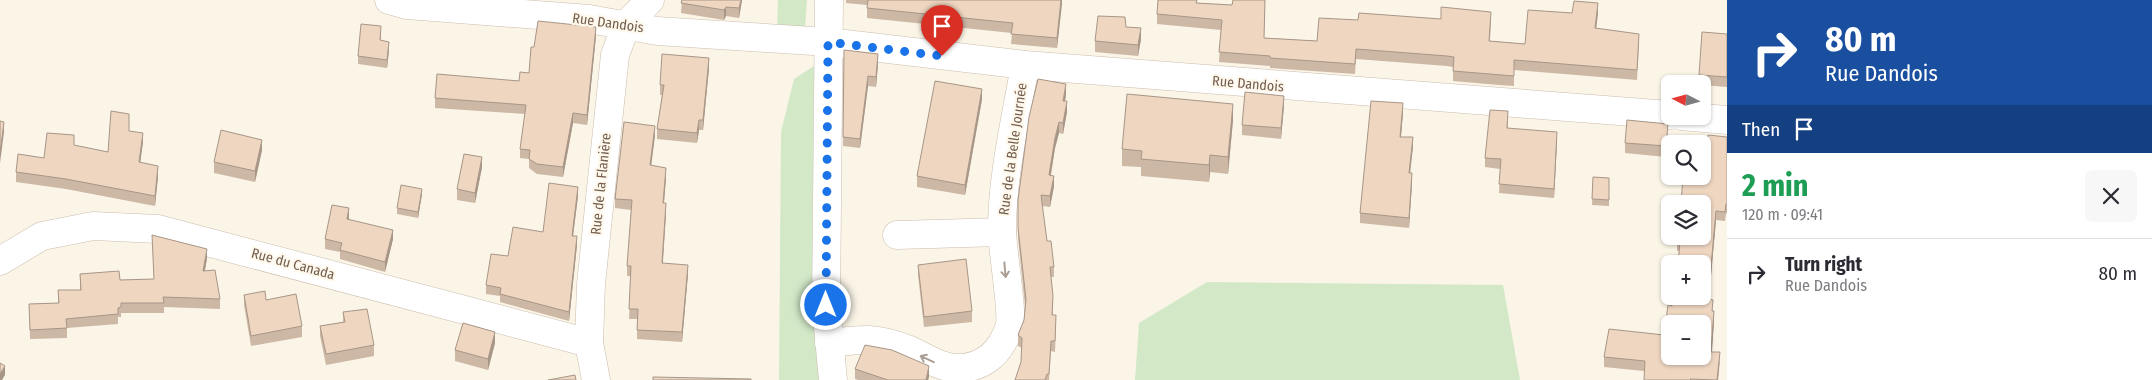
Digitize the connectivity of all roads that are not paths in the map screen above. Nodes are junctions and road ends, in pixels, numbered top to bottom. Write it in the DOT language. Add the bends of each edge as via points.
graph roads {
  1 [pos="389,0"];
  2 [pos="650,0"];
  3 [pos="829,0"];
  4 [pos="626,25"];
  5 [pos="828,42"];
  6 [pos="1025,65"];
  7 [pos="1661,115"];
  8 [pos="1711,119"];
  9 [pos="1727,120"];
  10 [pos="1002,232"];
  11 [pos="897,235"];
  12 [pos="0,261"];
  13 [pos="589,343"];
  14 [pos="829,343"];
  15 [pos="596,380"];
  16 [pos="833,380"];
  1 -- 4 [label="street, Rue Dandois" via="407,5 589,19"];
  2 -- 4 [label="street, Rue de la Flanière"];
  3 -- 5 [label="street"];
  4 -- 5 [label="street, Rue Dandois" via="657,31"];
  4 -- 13 [label="street, Rue de la Flanière" via="614,55 591,284"];
  5 -- 6 [label="street, Rue Dandois"];
  5 -- 14 [label="street" via="826,305"];
  6 -- 7 [label="street, Rue Dandois"];
  6 -- 10 [label="street, Rue de la Belle Journée" via="1003,201"];
  8 -- 9 [label="street"];
  10 -- 11 [label="street"];
  10 -- 14 [label="street, Rue de la Belle Journée, one-way" via="1010,326 1000,348 984,364 960,368 939,364 906,349 868,338"];
  12 -- 13 [label="street, Rue du Canada" via="42,236 93,226 158,229"];
  13 -- 15 [label="street, Rue de la Flanière"];
  14 -- 16 [label="street"];
}
